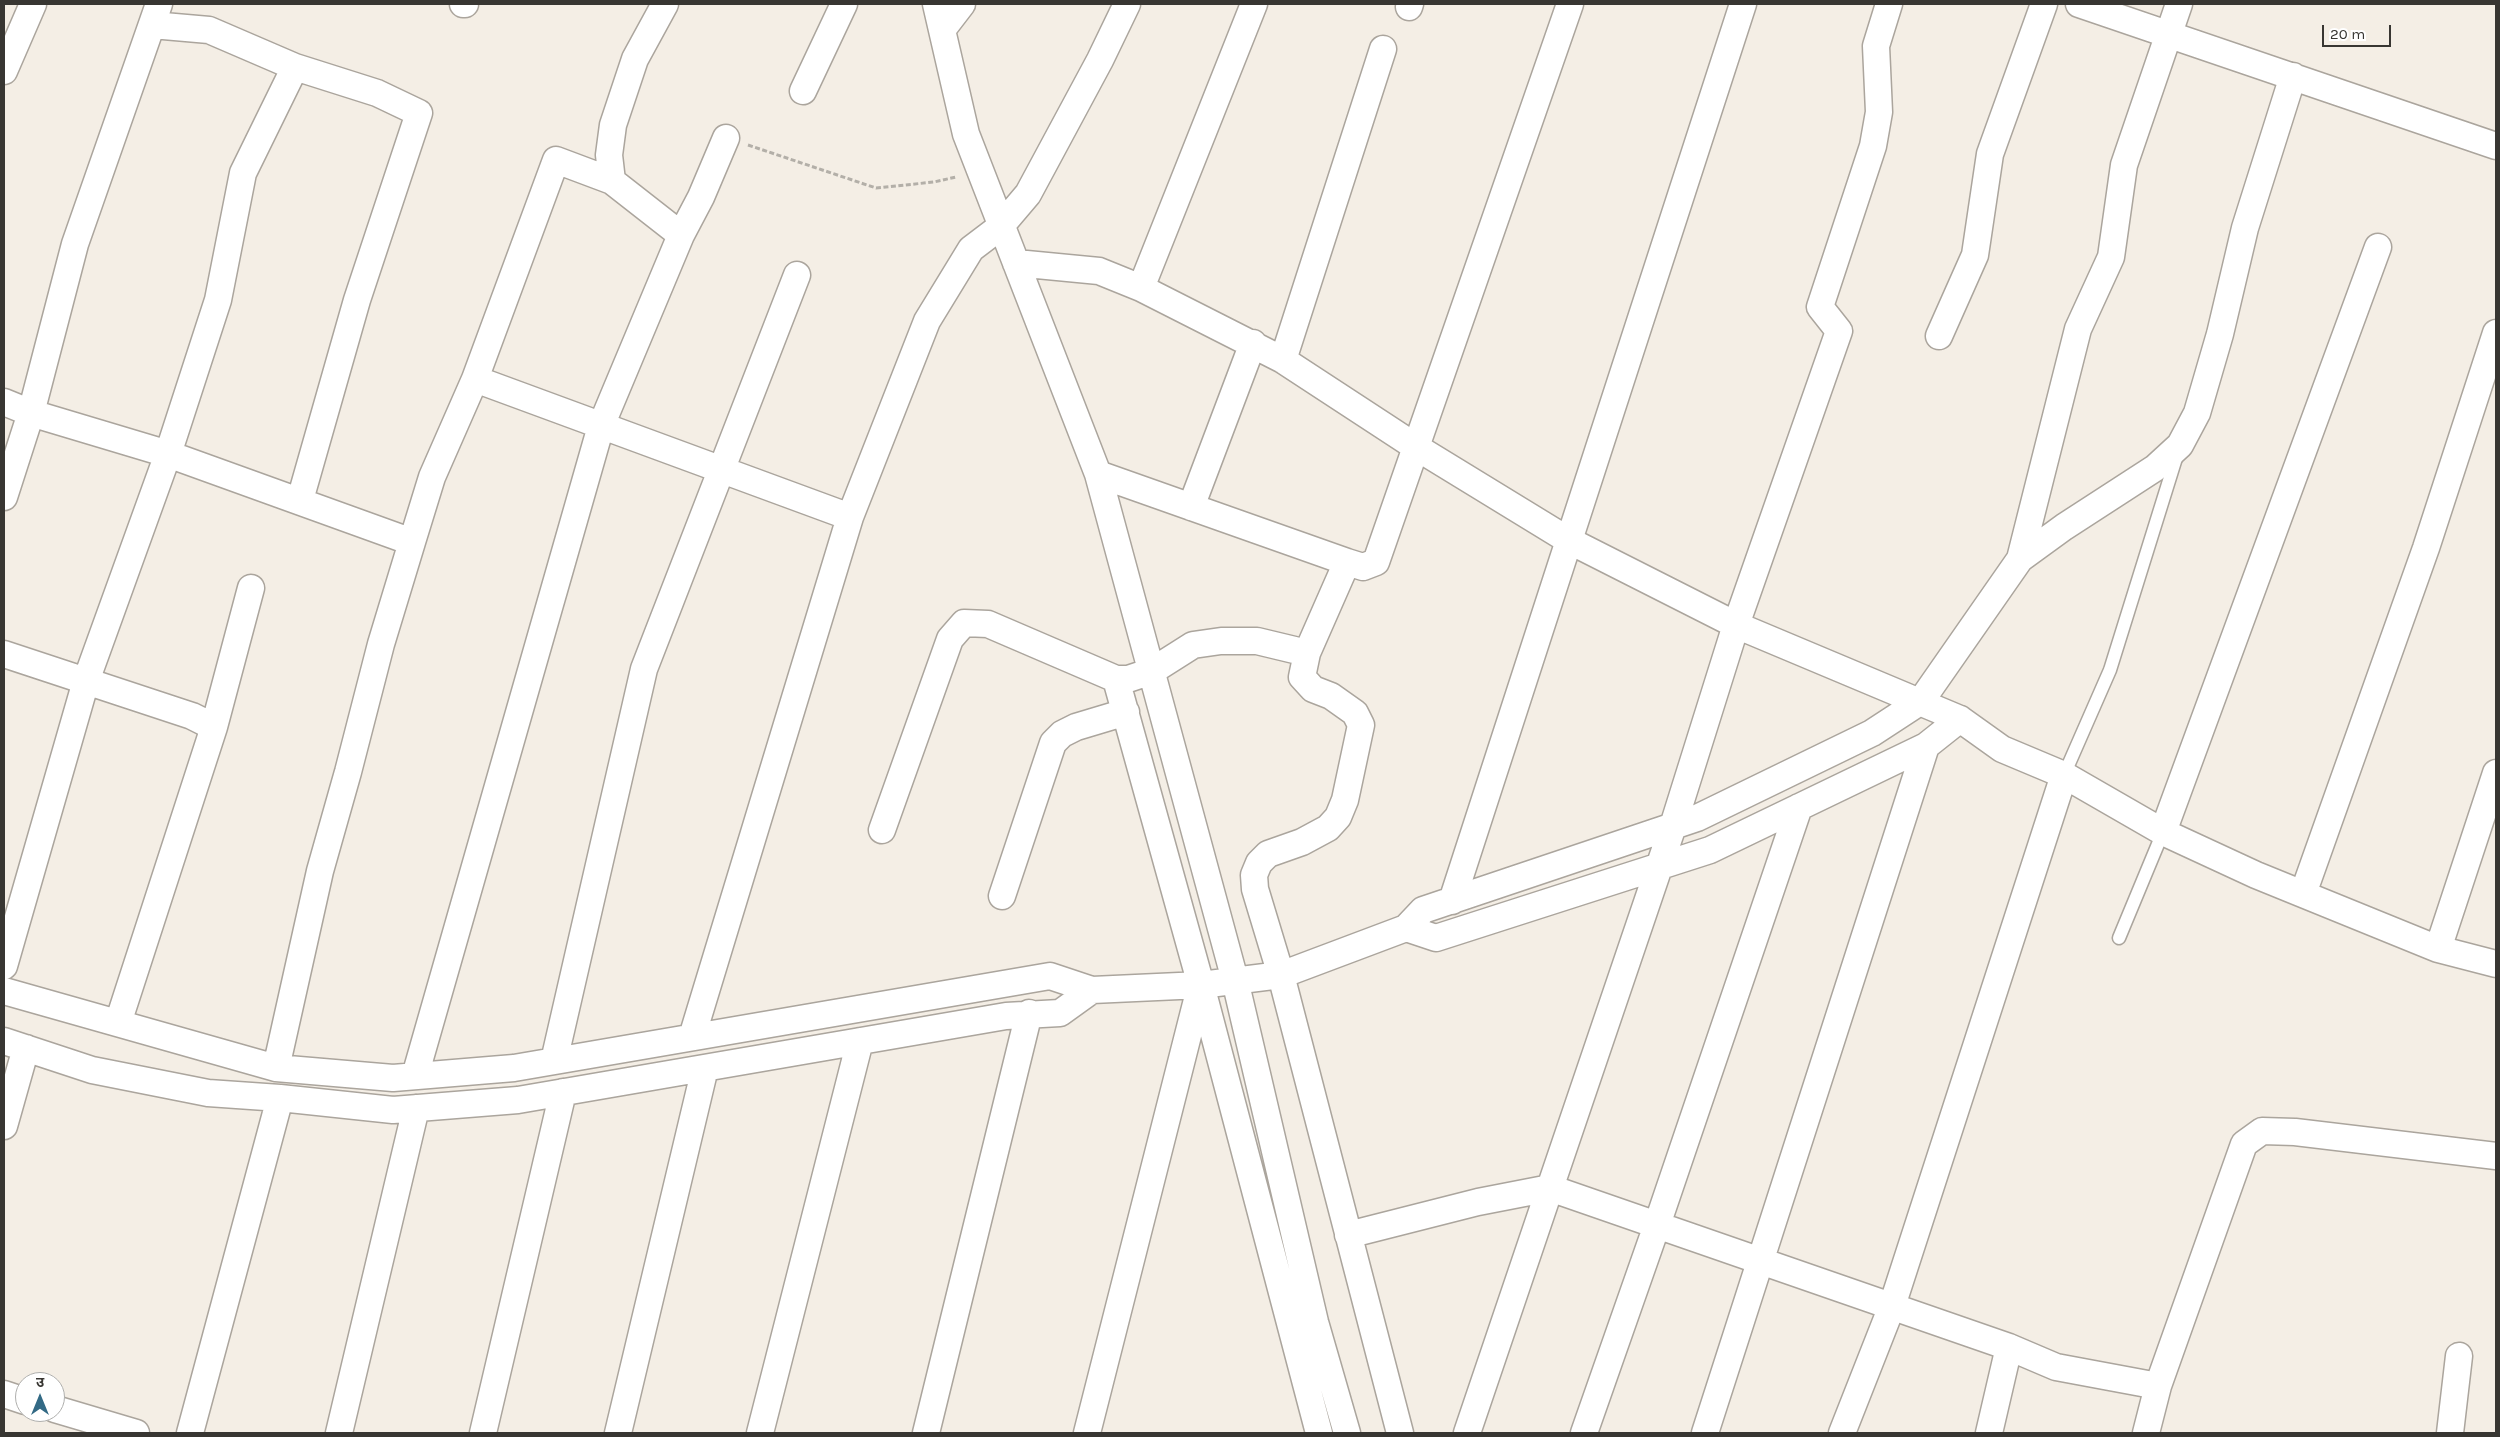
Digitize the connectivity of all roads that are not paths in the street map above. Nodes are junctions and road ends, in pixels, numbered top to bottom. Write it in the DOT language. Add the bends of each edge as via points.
graph roads {
  1 [pos="33,4"];
  2 [pos="665,4"];
  3 [pos="844,4"];
  4 [pos="936,4"];
  5 [pos="962,4"];
  6 [pos="1127,4"];
  7 [pos="1254,4"];
  8 [pos="1570,4"];
  9 [pos="1743,4"];
  10 [pos="1889,4"];
  11 [pos="2044,4"];
  12 [pos="2079,4"];
  13 [pos="2179,4"];
  14 [pos="156,15"];
  15 [pos="942,30"];
  16 [pos="2169,34"];
  17 [pos="1383,49"];
  18 [pos="295,67"];
  19 [pos="4,71"];
  20 [pos="2293,76"];
  21 [pos="802,91"];
  22 [pos="726,138"];
  23 [pos="2496,146"];
  24 [pos="612,181"];
  25 [pos="1000,227"];
  26 [pos="681,235"];
  27 [pos="2378,247"];
  28 [pos="1016,263"];
  29 [pos="797,275"];
  30 [pos="1141,288"];
  31 [pos="2496,333"];
  32 [pos="1939,336"];
  33 [pos="1252,343"];
  34 [pos="1283,360"];
  35 [pos="475,379"];
  36 [pos="4,402"];
  37 [pos="31,413"];
  38 [pos="601,426"];
  39 [pos="2180,445"];
  40 [pos="1416,447"];
  41 [pos="168,454"];
  42 [pos="722,469"];
  43 [pos="1098,474"];
  44 [pos="4,497"];
  45 [pos="300,500"];
  46 [pos="1191,507"];
  47 [pos="850,517"];
  48 [pos="1568,540"];
  49 [pos="412,542"];
  50 [pos="2020,560"];
  51 [pos="1347,562"];
  52 [pos="251,588"];
  53 [pos="1736,626"];
  54 [pos="1307,653"];
  55 [pos="4,654"];
  56 [pos="1152,671"];
  57 [pos="1116,678"];
  58 [pos="86,681"];
  59 [pos="1921,701"];
  60 [pos="1126,712"];
  61 [pos="1960,719"];
  62 [pos="214,727"];
  63 [pos="1926,746"];
  64 [pos="2496,773"];
  65 [pos="2064,775"];
  66 [pos="1799,807"];
  67 [pos="1673,826"];
  68 [pos="882,830"];
  69 [pos="2163,832"];
  70 [pos="1658,867"];
  71 [pos="2303,894"];
  72 [pos="1002,896"];
  73 [pos="1452,901"];
  74 [pos="1406,928"];
  75 [pos="2119,938"];
  76 [pos="2438,949"];
  77 [pos="2496,964"];
  78 [pos="4,966"];
  79 [pos="1280,975"];
  80 [pos="1235,980"];
  81 [pos="1200,985"];
  82 [pos="1092,990"];
  83 [pos="4,991"];
  84 [pos="1029,1013"];
  85 [pos="118,1023"];
  86 [pos="692,1037"];
  87 [pos="860,1041"];
  88 [pos="15,1044"];
  89 [pos="554,1061"];
  90 [pos="276,1068"];
  91 [pos="705,1068"];
  92 [pos="415,1076"];
  93 [pos="564,1092"];
  94 [pos="280,1098"];
  95 [pos="416,1108"];
  96 [pos="4,1126"];
  97 [pos="2496,1156"];
  98 [pos="1550,1188"];
  99 [pos="1657,1225"];
  100 [pos="1348,1235"];
  101 [pos="1761,1261"];
  102 [pos="1892,1306"];
  103 [pos="2009,1346"];
  104 [pos="2458,1356"];
  105 [pos="2158,1386"];
  106 [pos="65,1412"];
  107 [pos="136,1433"];
  108 [pos="190,1433"];
  109 [pos="339,1433"];
  110 [pos="483,1433"];
  111 [pos="618,1433"];
  112 [pos="760,1433"];
  113 [pos="926,1433"];
  114 [pos="1087,1433"];
  115 [pos="1319,1433"];
  116 [pos="1346,1433"];
  117 [pos="1400,1433"];
  118 [pos="1467,1433"];
  119 [pos="1584,1433"];
  120 [pos="1705,1433"];
  121 [pos="1842,1433"];
  122 [pos="1989,1433"];
  123 [pos="2146,1433"];
  124 [pos="2450,1433"];
  1 -- 19 [label="street"];
  2 -- 24 [label="street" via="635,58 613,124 609,156"];
  3 -- 21 [label="street"];
  4 -- 15 [label="street"];
  5 -- 15 [label="street"];
  6 -- 25 [label="street" via="1028,194"];
  7 -- 30 [label="street"];
  8 -- 40 [label="street"];
  9 -- 48 [label="street"];
  10 -- 53 [label="street" via="1876,46 1879,112 1874,146 1820,307 1839,331"];
  11 -- 32 [label="street" via="1990,154 1975,255"];
  12 -- 16 [label="street"];
  13 -- 16 [label="street"];
  14 -- 18 [label="street" via="209,30"];
  14 -- 37 [label="street" via="74,244"];
  15 -- 25 [label="street" via="966,134"];
  16 -- 20 [label="street"];
  16 -- 50 [label="street" via="2124,165 2111,257 2078,329"];
  17 -- 34 [label="street"];
  18 -- 41 [label="street" via="243,173 218,300"];
  18 -- 45 [label="street" via="378,93 419,113 357,300"];
  20 -- 23 [label="street"];
  20 -- 39 [label="street" via="2245,228 2197,413"];
  22 -- 26 [label="street"];
  24 -- 26 [label="street"];
  24 -- 35 [label="street" via="556,160"];
  25 -- 28 [label="street"];
  25 -- 47 [label="street" via="971,249 927,321"];
  26 -- 38 [label="street"];
  27 -- 69 [label="street"];
  28 -- 30 [label="street" via="1099,271"];
  28 -- 43 [label="street"];
  29 -- 42 [label="street"];
  30 -- 33 [label="street"];
  31 -- 71 [label="street" via="2426,548"];
  33 -- 34 [label="street"];
  33 -- 46 [label="street"];
  34 -- 40 [label="street"];
  35 -- 38 [label="street"];
  35 -- 49 [label="street" via="432,478"];
  36 -- 37 [label="street"];
  37 -- 41 [label="street"];
  37 -- 44 [label="street"];
  38 -- 42 [label="street"];
  38 -- 92 [label="street"];
  39 -- 50 [label="street" via="2155,468"];
  39 -- 65 [label="lane" via="2110,670"];
  40 -- 48 [label="street"];
  40 -- 51 [label="street" via="1376,562 1363,567"];
  41 -- 45 [label="street"];
  41 -- 58 [label="street"];
  42 -- 47 [label="street"];
  42 -- 89 [label="street" via="644,669"];
  43 -- 46 [label="street"];
  43 -- 56 [label="street"];
  45 -- 49 [label="street"];
  46 -- 51 [label="street"];
  47 -- 86 [label="street"];
  48 -- 53 [label="street"];
  48 -- 73 [label="street"];
  49 -- 90 [label="street" via="380,644 320,871"];
  50 -- 59 [label="street"];
  51 -- 54 [label="street"];
  52 -- 62 [label="street"];
  53 -- 59 [label="street"];
  53 -- 67 [label="street"];
  54 -- 56 [label="street" via="1257,641 1221,641 1193,645"];
  54 -- 79 [label="street" via="1302,677 1313,689 1331,696 1355,713 1360,725 1345,800 1338,817 1328,828 1302,842 1268,854 1254,875 1255,890"];
  55 -- 58 [label="street"];
  56 -- 57 [label="street" via="1128,679"];
  56 -- 80 [label="street"];
  57 -- 60 [label="street"];
  57 -- 68 [label="street" via="988,624 964,623 950,639"];
  58 -- 62 [label="street" via="192,716"];
  58 -- 78 [label="street"];
  59 -- 61 [label="street"];
  59 -- 67 [label="street" via="1872,733 1697,818"];
  60 -- 72 [label="street" via="1076,727 1053,743"];
  60 -- 81 [label="street"];
  61 -- 63 [label="street"];
  61 -- 65 [label="street" via="2002,750"];
  62 -- 85 [label="street"];
  63 -- 66 [label="street"];
  63 -- 101 [label="street"];
  64 -- 76 [label="street"];
  65 -- 69 [label="street"];
  65 -- 102 [label="street"];
  66 -- 70 [label="street" via="1710,850"];
  66 -- 99 [label="street"];
  67 -- 70 [label="street"];
  67 -- 73 [label="street"];
  69 -- 71 [label="street"];
  69 -- 75 [label="lane"];
  70 -- 74 [label="street" via="1436,938"];
  70 -- 98 [label="street"];
  71 -- 76 [label="street"];
  73 -- 74 [label="street" via="1423,910"];
  74 -- 79 [label="street"];
  76 -- 77 [label="street"];
  79 -- 80 [label="street"];
  79 -- 100 [label="street"];
  80 -- 81 [label="street"];
  80 -- 116 [label="street" via="1315,1322"];
  81 -- 82 [label="street"];
  81 -- 114 [label="street"];
  81 -- 115 [label="street"];
  82 -- 84 [label="street" via="1060,1013"];
  82 -- 86 [label="street" via="1050,976"];
  83 -- 85 [label="street"];
  84 -- 87 [label="street"];
  84 -- 113 [label="street"];
  85 -- 90 [label="street"];
  86 -- 89 [label="street"];
  87 -- 91 [label="street"];
  87 -- 112 [label="street"];
  88 -- 94 [label="street" via="92,1070 208,1093"];
  88 -- 96 [label="street"];
  89 -- 92 [label="street" via="514,1068"];
  90 -- 92 [label="street" via="393,1078"];
  91 -- 93 [label="street"];
  91 -- 111 [label="street"];
  93 -- 95 [label="street" via="518,1100"];
  93 -- 110 [label="street"];
  94 -- 95 [label="street" via="393,1110"];
  94 -- 108 [label="street"];
  95 -- 109 [label="street"];
  97 -- 105 [label="street" via="2295,1132 2262,1131 2244,1144"];
  98 -- 99 [label="street"];
  98 -- 100 [label="street" via="1478,1202"];
  98 -- 118 [label="street"];
  99 -- 101 [label="street"];
  99 -- 119 [label="street"];
  100 -- 117 [label="street"];
  101 -- 102 [label="street"];
  101 -- 120 [label="street"];
  102 -- 103 [label="street"];
  102 -- 121 [label="street"];
  103 -- 105 [label="street" via="2056,1367"];
  103 -- 122 [label="street"];
  104 -- 124 [label="street"];
  105 -- 123 [label="street"];
  106 -- 107 [label="street"];
}
